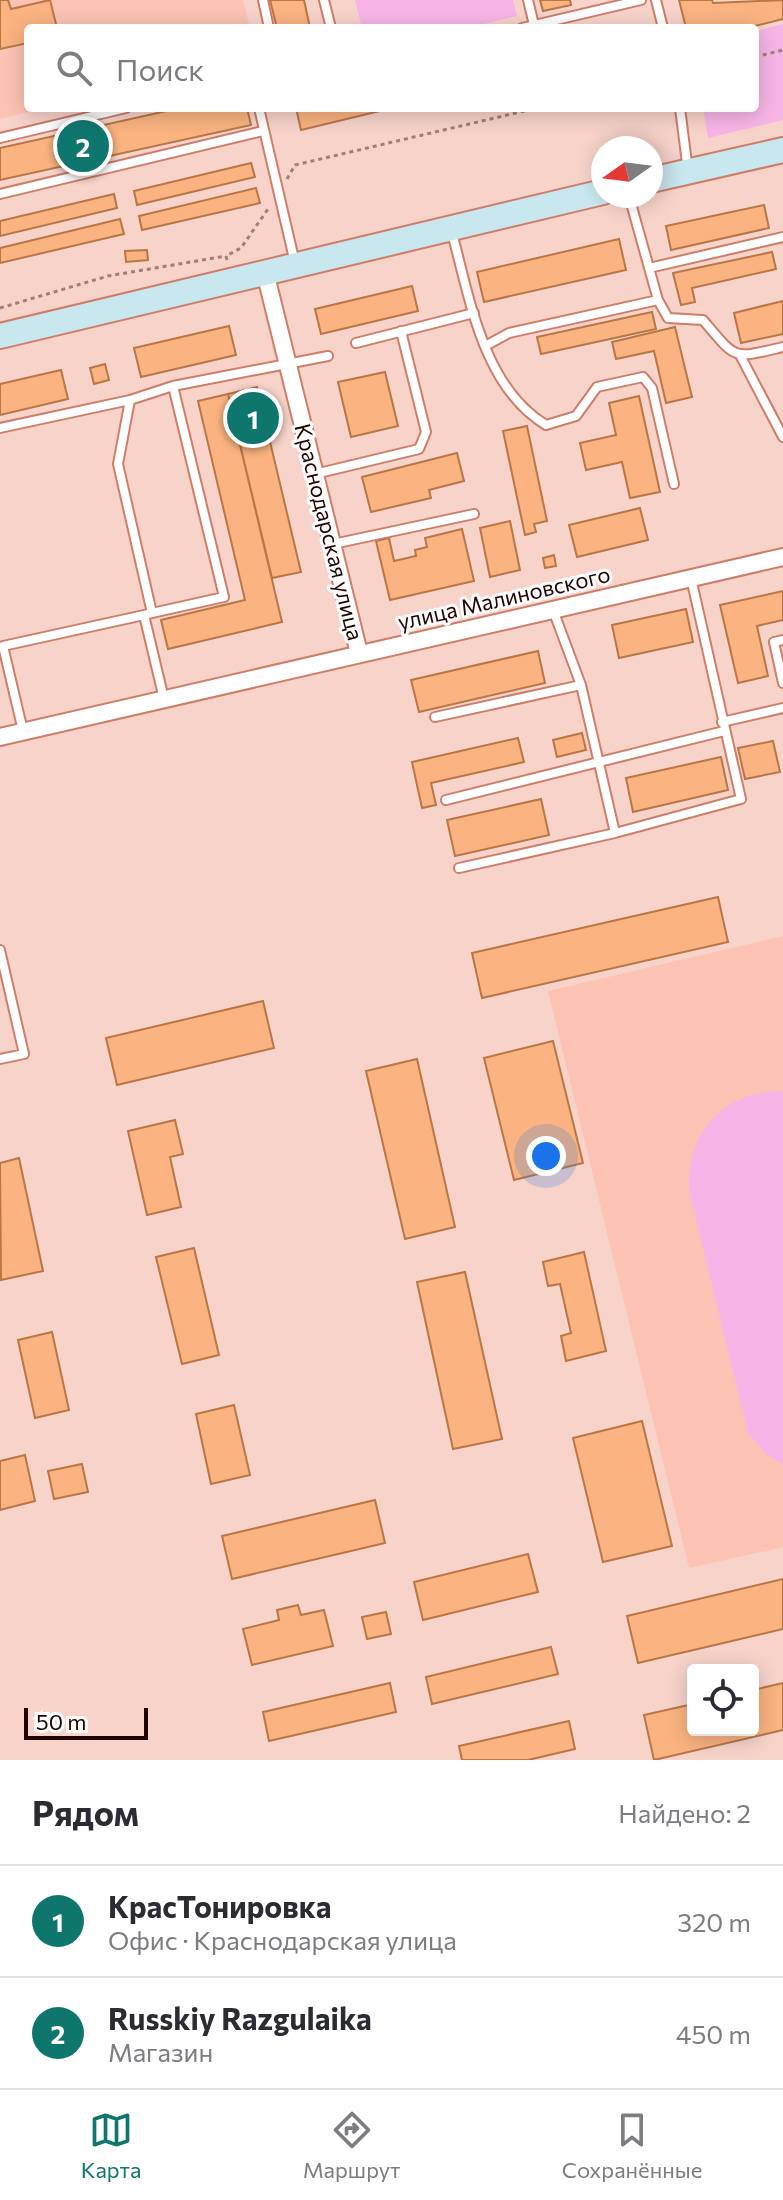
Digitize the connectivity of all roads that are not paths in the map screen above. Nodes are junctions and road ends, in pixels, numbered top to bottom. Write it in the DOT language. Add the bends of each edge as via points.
graph roads {
  1 [pos="263,0"];
  2 [pos="324,0"];
  3 [pos="528,0"];
  4 [pos="641,0"];
  5 [pos="656,0"];
  6 [pos="268,24"];
  7 [pos="330,24"];
  8 [pos="534,24"];
  9 [pos="538,24"];
  10 [pos="662,24"];
  11 [pos="109,112"];
  12 [pos="260,112"];
  13 [pos="681,112"];
  14 [pos="263,131"];
  15 [pos="0,138"];
  16 [pos="783,150"];
  17 [pos="688,171"];
  18 [pos="663,177"];
  19 [pos="0,194"];
  20 [pos="591,195"];
  21 [pos="632,208"];
  22 [pos="451,228"];
  23 [pos="783,237"];
  24 [pos="295,265"];
  25 [pos="649,268"];
  26 [pos="265,272"];
  27 [pos="658,300"];
  28 [pos="474,313"];
  29 [pos="401,331"];
  30 [pos="0,336"];
  31 [pos="356,343"];
  32 [pos="487,345"];
  33 [pos="783,347"];
  34 [pos="328,356"];
  35 [pos="741,357"];
  36 [pos="288,365"];
  37 [pos="173,386"];
  38 [pos="130,400"];
  39 [pos="0,428"];
  40 [pos="783,437"];
  41 [pos="315,474"];
  42 [pos="674,484"];
  43 [pos="474,514"];
  44 [pos="332,544"];
  45 [pos="783,557"];
  46 [pos="691,578"];
  47 [pos="553,610"];
  48 [pos="148,614"];
  49 [pos="783,640"];
  50 [pos="359,653"];
  51 [pos="783,683"];
  52 [pos="581,685"];
  53 [pos="165,700"];
  54 [pos="783,708"];
  55 [pos="435,717"];
  56 [pos="723,727"];
  57 [pos="23,732"];
  58 [pos="0,737"];
  59 [pos="598,762"];
  60 [pos="446,800"];
  61 [pos="615,833"];
  62 [pos="459,868"];
  63 [pos="0,950"];
  64 [pos="0,1059"];
  1 -- 6 [label="lane"];
  2 -- 7 [label="lane"];
  3 -- 8 [label="lane"];
  4 -- 9 [label="lane"];
  5 -- 10 [label="lane"];
  11 -- 15 [label="lane"];
  12 -- 14 [label="lane"];
  13 -- 17 [label="lane"];
  14 -- 19 [label="lane"];
  14 -- 24 [label="lane"];
  16 -- 17 [label="main road"];
  17 -- 18 [label="main road"];
  20 -- 22 [label="main road"];
  21 -- 25 [label="lane"];
  22 -- 24 [label="main road"];
  22 -- 28 [label="lane"];
  23 -- 25 [label="lane"];
  24 -- 26 [label="main road"];
  25 -- 27 [label="lane"];
  26 -- 30 [label="main road"];
  26 -- 36 [label="street, Краснодарская улица"];
  27 -- 32 [label="lane" via="509,333"];
  27 -- 35 [label="lane" via="668,318 703,320"];
  28 -- 29 [label="lane"];
  28 -- 32 [label="lane"];
  29 -- 31 [label="lane"];
  29 -- 41 [label="lane" via="426,432 419,449"];
  32 -- 42 [label="lane" via="503,387 526,413 546,425 576,416 597,387 643,377 652,388"];
  33 -- 35 [label="lane"];
  34 -- 36 [label="lane"];
  35 -- 40 [label="lane"];
  36 -- 37 [label="lane"];
  36 -- 41 [label="street, Краснодарская улица"];
  37 -- 38 [label="lane"];
  37 -- 48 [label="lane" via="224,597"];
  38 -- 39 [label="lane"];
  38 -- 48 [label="lane" via="118,464"];
  41 -- 44 [label="street, Краснодарская улица"];
  43 -- 44 [label="lane"];
  44 -- 50 [label="street, Краснодарская улица"];
  45 -- 46 [label="street, улица Малиновского"];
  46 -- 47 [label="street, улица Малиновского"];
  46 -- 56 [label="lane"];
  47 -- 50 [label="street, улица Малиновского"];
  47 -- 52 [label="lane"];
  48 -- 53 [label="lane"];
  48 -- 57 [label="lane" via="3,646"];
  49 -- 51 [label="lane" via="774,642"];
  50 -- 53 [label="street, улица Малиновского"];
  52 -- 55 [label="lane"];
  52 -- 59 [label="lane"];
  53 -- 57 [label="street, улица Малиновского"];
  54 -- 56 [label="lane"];
  56 -- 59 [label="lane"];
  56 -- 61 [label="lane" via="741,799"];
  57 -- 58 [label="street, улица Малиновского"];
  59 -- 60 [label="lane"];
  59 -- 61 [label="lane"];
  61 -- 62 [label="lane"];
  63 -- 64 [label="lane" via="24,1054"];
}
